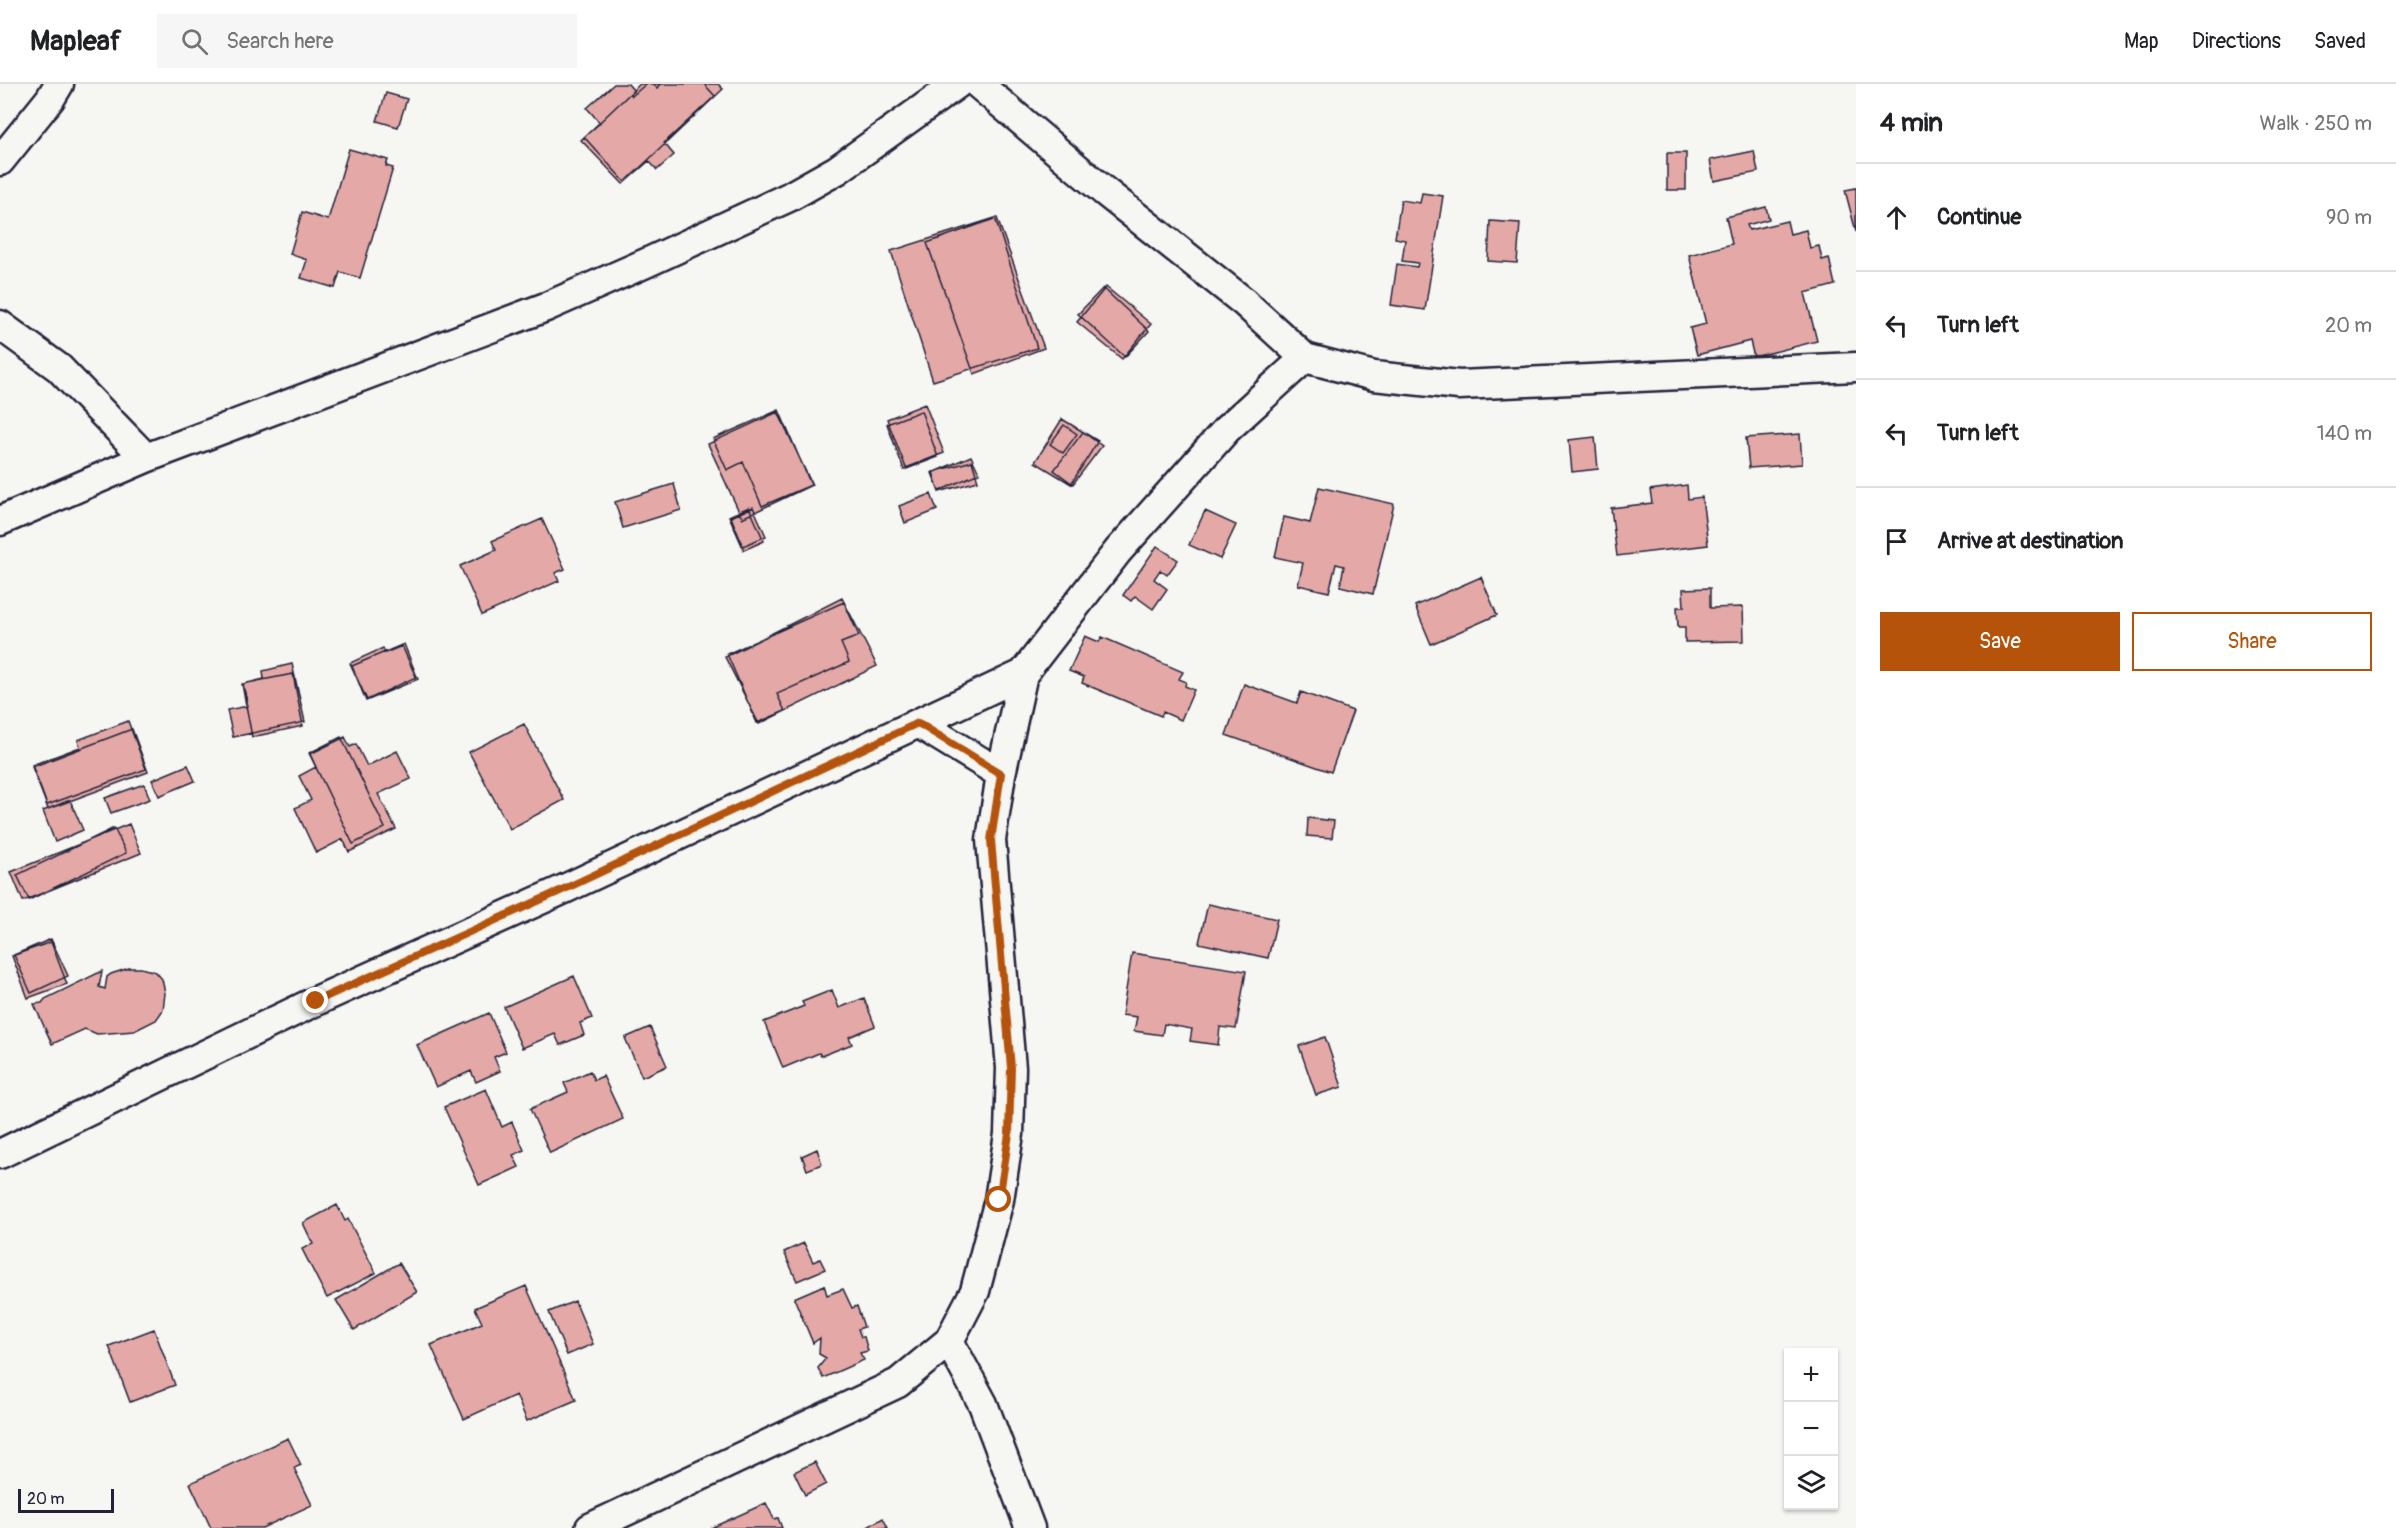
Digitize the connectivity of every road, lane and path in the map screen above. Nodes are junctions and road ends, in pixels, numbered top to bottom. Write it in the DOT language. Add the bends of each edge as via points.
graph roads {
  1 [pos="59,84"];
  2 [pos="957,84"];
  3 [pos="978,84"];
  4 [pos="0,160"];
  5 [pos="0,325"];
  6 [pos="1305,358"];
  7 [pos="1856,367"];
  8 [pos="146,458"];
  9 [pos="0,521"];
  10 [pos="1023,674"];
  11 [pos="918,723"];
  12 [pos="1001,774"];
  13 [pos="0,1154"];
  14 [pos="949,1341"];
  15 [pos="590,1528"];
  16 [pos="1030,1528"];
  1 -- 4 [label="street"];
  2 -- 8 [label="street" via="837,170 667,254 546,307"];
  3 -- 6 [label="street" via="1244,302"];
  5 -- 8 [label="street" via="59,368"];
  6 -- 7 [label="street" via="1374,376 1459,385"];
  6 -- 10 [label="street" via="1227,429 1118,551"];
  8 -- 9 [label="street"];
  10 -- 11 [label="street"];
  10 -- 12 [label="street"];
  11 -- 12 [label="street"];
  11 -- 13 [label="street" via="316,1001"];
  12 -- 14 [label="street" via="991,840 1011,1068 1009,1134 999,1200 975,1292"];
  14 -- 15 [label="street" via="898,1383"];
  14 -- 16 [label="street" via="983,1404"];
}
